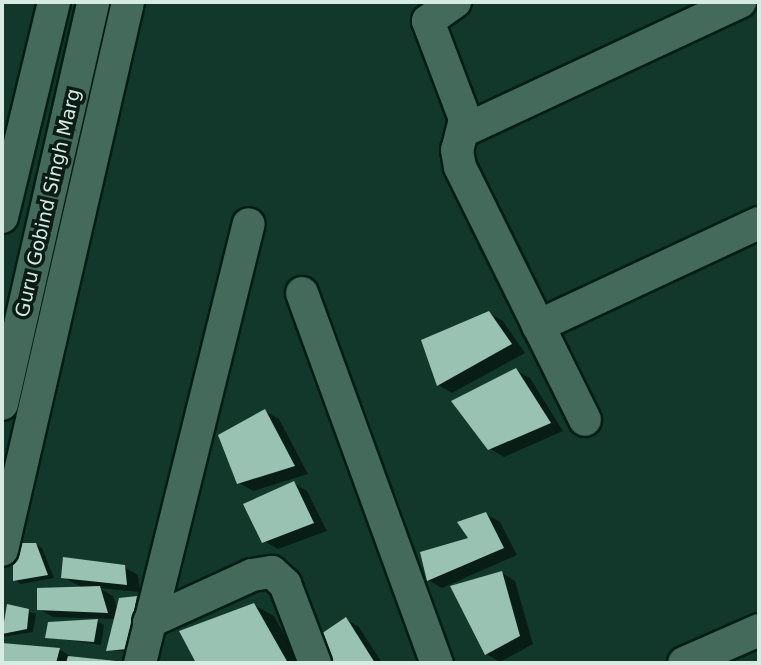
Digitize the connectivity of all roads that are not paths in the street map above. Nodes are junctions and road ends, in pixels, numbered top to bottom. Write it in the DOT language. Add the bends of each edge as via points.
graph roads {
  1 [pos="54,2"];
  2 [pos="93,2"];
  3 [pos="128,2"];
  4 [pos="455,2"];
  5 [pos="740,2"];
  6 [pos="463,131"];
  7 [pos="2,217"];
  8 [pos="759,223"];
  9 [pos="249,224"];
  10 [pos="302,293"];
  11 [pos="538,326"];
  12 [pos="2,404"];
  13 [pos="585,420"];
  14 [pos="2,550"];
  15 [pos="149,622"];
  16 [pos="759,630"];
  17 [pos="139,663"];
  18 [pos="315,663"];
  19 [pos="436,663"];
  20 [pos="684,663"];
  1 -- 7 [label="street"];
  2 -- 12 [label="street, Guru Gobind Singh Marg"];
  3 -- 14 [label="street"];
  4 -- 6 [label="street" via="428,22 462,107"];
  5 -- 6 [label="street"];
  6 -- 11 [label="street" via="457,150 460,167"];
  8 -- 11 [label="street"];
  9 -- 15 [label="street"];
  10 -- 19 [label="street"];
  11 -- 13 [label="street"];
  15 -- 17 [label="street"];
  15 -- 18 [label="street" via="253,575 272,572 285,584"];
  16 -- 20 [label="street"];
}
